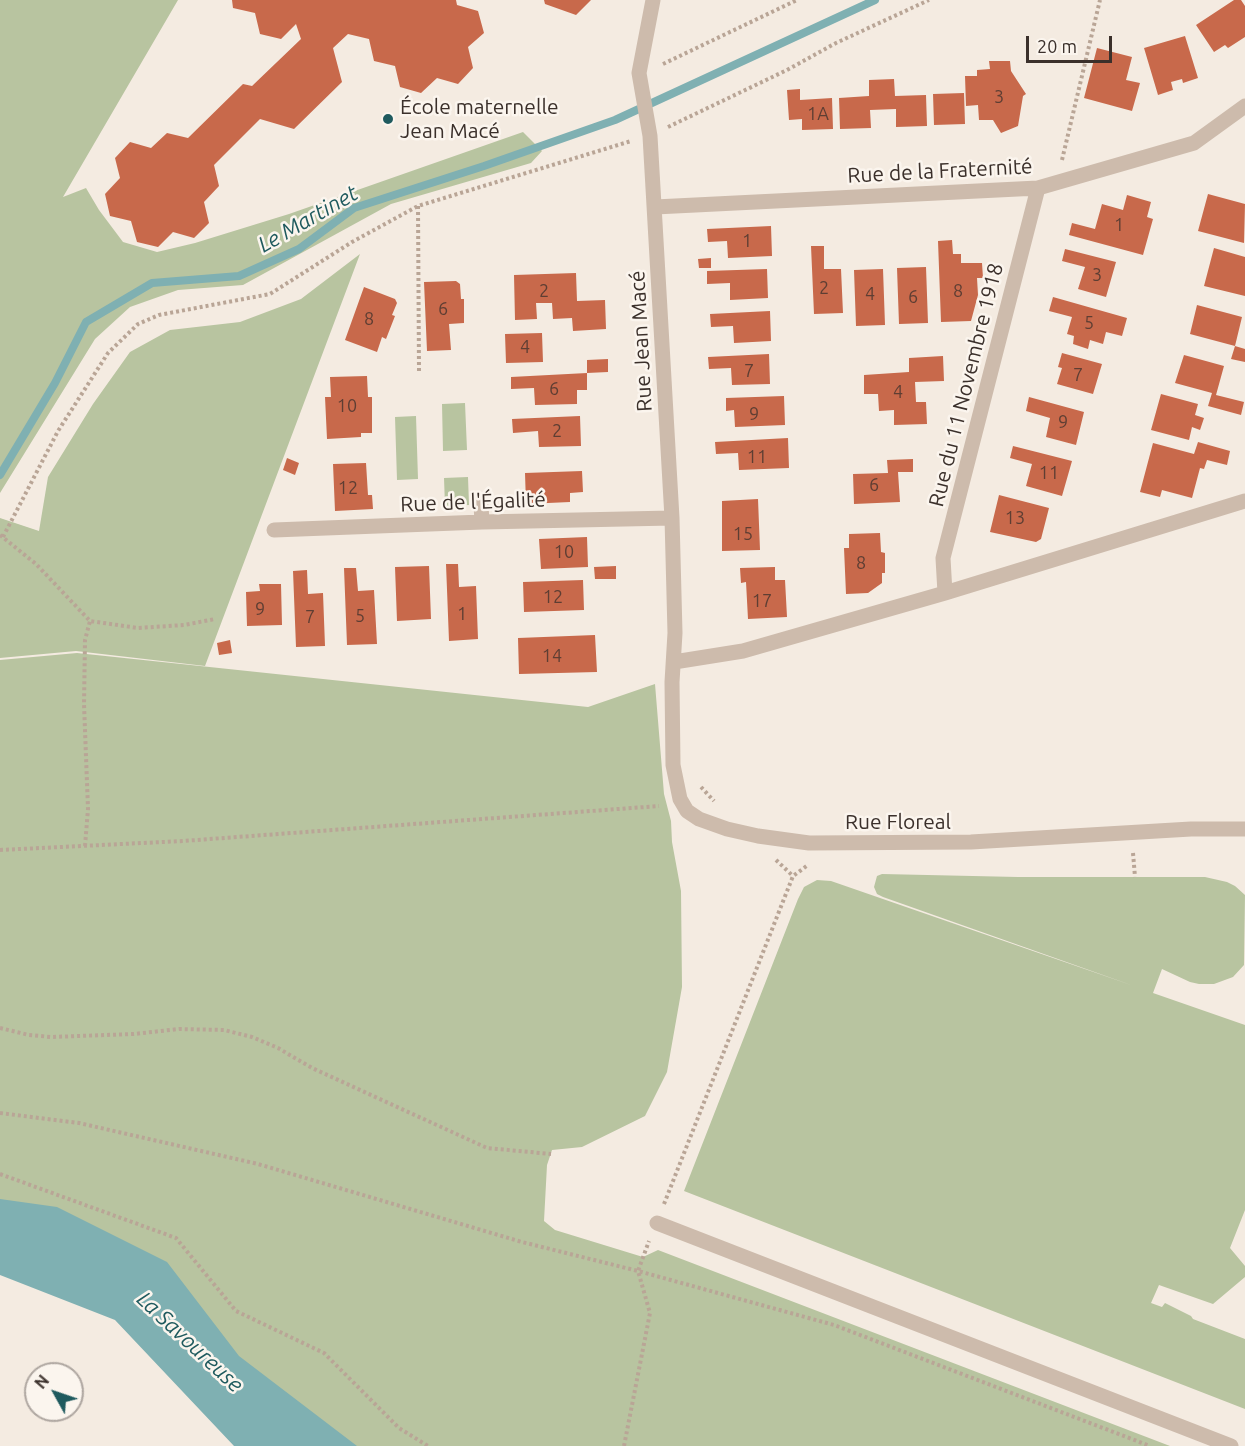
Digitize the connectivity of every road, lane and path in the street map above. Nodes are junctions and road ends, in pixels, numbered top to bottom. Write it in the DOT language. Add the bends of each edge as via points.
graph roads {
  1 [pos="654,0"];
  2 [pos="797,0"];
  3 [pos="929,0"];
  4 [pos="1100,0"];
  5 [pos="639,73"];
  6 [pos="1245,106"];
  7 [pos="649,129"];
  8 [pos="1057,182"];
  9 [pos="1038,188"];
  10 [pos="418,206"];
  11 [pos="655,207"];
  12 [pos="419,373"];
  13 [pos="1245,501"];
  14 [pos="481,505"];
  15 [pos="423,507"];
  16 [pos="672,518"];
  17 [pos="482,522"];
  18 [pos="423,524"];
  19 [pos="274,530"];
  20 [pos="1,536"];
  21 [pos="945,593"];
  22 [pos="215,620"];
  23 [pos="90,621"];
  24 [pos="674,662"];
  25 [pos="699,784"];
  26 [pos="680,799"];
  27 [pos="715,801"];
  28 [pos="1245,829"];
  29 [pos="748,834"];
  30 [pos="1132,844"];
  31 [pos="85,846"];
  32 [pos="0,850"];
  33 [pos="811,862"];
  34 [pos="793,876"];
  35 [pos="1135,876"];
  36 [pos="0,1028"];
  37 [pos="0,1113"];
  38 [pos="551,1154"];
  39 [pos="0,1174"];
  40 [pos="657,1222"];
  41 [pos="638,1271"];
  42 [pos="428,1446"];
  43 [pos="624,1446"];
  44 [pos="1150,1446"];
  45 [pos="1230,1446"];
  1 -- 5 [label="street, Rue Jean Macé"];
  2 -- 5 [label="path"];
  3 -- 7 [label="path" via="787,70"];
  4 -- 8 [label="path"];
  5 -- 7 [label="street, Rue Jean Macé"];
  6 -- 8 [label="street, Rue de la Fraternité" via="1194,143"];
  7 -- 10 [label="path"];
  7 -- 11 [label="street, Rue Jean Macé"];
  8 -- 9 [label="street, Rue de la Fraternité"];
  9 -- 11 [label="street, Rue de la Fraternité"];
  9 -- 21 [label="street, Rue du 11 Novembre 1918" via="943,558"];
  10 -- 12 [label="path"];
  10 -- 20 [label="path" via="270,294 159,315 138,324 108,353 58,431"];
  11 -- 16 [label="street, Rue Jean Macé"];
  13 -- 21 [label="street"];
  14 -- 17 [label="street"];
  15 -- 18 [label="street"];
  16 -- 17 [label="street, Rue de l'Égalité"];
  16 -- 24 [label="street, Rue Jean Macé"];
  17 -- 18 [label="street, Rue de l'Égalité"];
  18 -- 19 [label="street, Rue de l'Égalité"];
  20 -- 23 [label="path" via="36,564"];
  21 -- 24 [label="street" via="743,651"];
  22 -- 23 [label="path" via="138,628"];
  23 -- 31 [label="path" via="85,640"];
  24 -- 26 [label="street, Rue Jean Macé" via="673,765"];
  25 -- 27 [label="path"];
  26 -- 29 [label="street, Rue Floreal" via="687,811 699,819"];
  26 -- 31 [label="path" via="665,805 584,812"];
  28 -- 29 [label="street, Rue Floreal" via="971,842 809,843"];
  29 -- 34 [label="path"];
  30 -- 35 [label="path"];
  31 -- 32 [label="path"];
  33 -- 34 [label="path"];
  34 -- 40 [label="path"];
  36 -- 38 [label="path" via="51,1037 207,1029 252,1037 487,1148"];
  37 -- 41 [label="path" via="79,1123 258,1164 522,1242"];
  39 -- 42 [label="path" via="176,1238 236,1311 324,1353 399,1428"];
  40 -- 41 [label="path"];
  40 -- 45 [label="street"];
  41 -- 43 [label="path" via="650,1313"];
  41 -- 44 [label="path" via="834,1325"];
}
